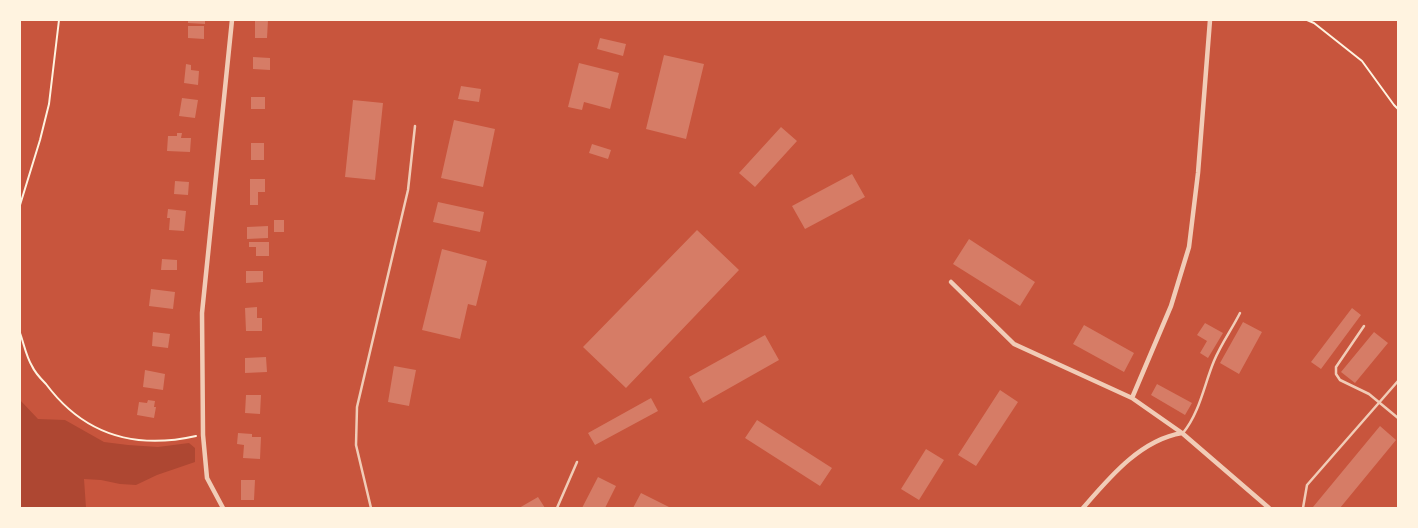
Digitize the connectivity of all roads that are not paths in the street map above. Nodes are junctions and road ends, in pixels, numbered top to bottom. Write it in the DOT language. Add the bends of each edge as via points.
graph roads {
  1 [pos="232,20"];
  2 [pos="1210,20"];
  3 [pos="415,126"];
  4 [pos="951,282"];
  5 [pos="1240,313"];
  6 [pos="1364,326"];
  7 [pos="1398,381"];
  8 [pos="1132,398"];
  9 [pos="1379,402"];
  10 [pos="1398,418"];
  11 [pos="1182,433"];
  12 [pos="577,462"];
  13 [pos="222,508"];
  14 [pos="371,508"];
  15 [pos="557,508"];
  16 [pos="1083,508"];
  17 [pos="1269,508"];
  18 [pos="1304,508"];
  1 -- 13 [label="street" via="202,313 203,434 207,478"];
  2 -- 8 [label="street" via="1189,247 1171,306"];
  3 -- 14 [label="lane" via="408,190 357,407 356,445"];
  4 -- 8 [label="street" via="1014,344"];
  5 -- 11 [label="lane" via="1214,361 1190,424"];
  6 -- 9 [label="lane" via="1336,367 1336,374 1340,380"];
  7 -- 9 [label="lane"];
  8 -- 11 [label="street"];
  9 -- 10 [label="lane"];
  9 -- 18 [label="lane" via="1307,485"];
  11 -- 16 [label="street" via="1150,445 1130,460"];
  11 -- 17 [label="street"];
  12 -- 15 [label="lane"];
}
